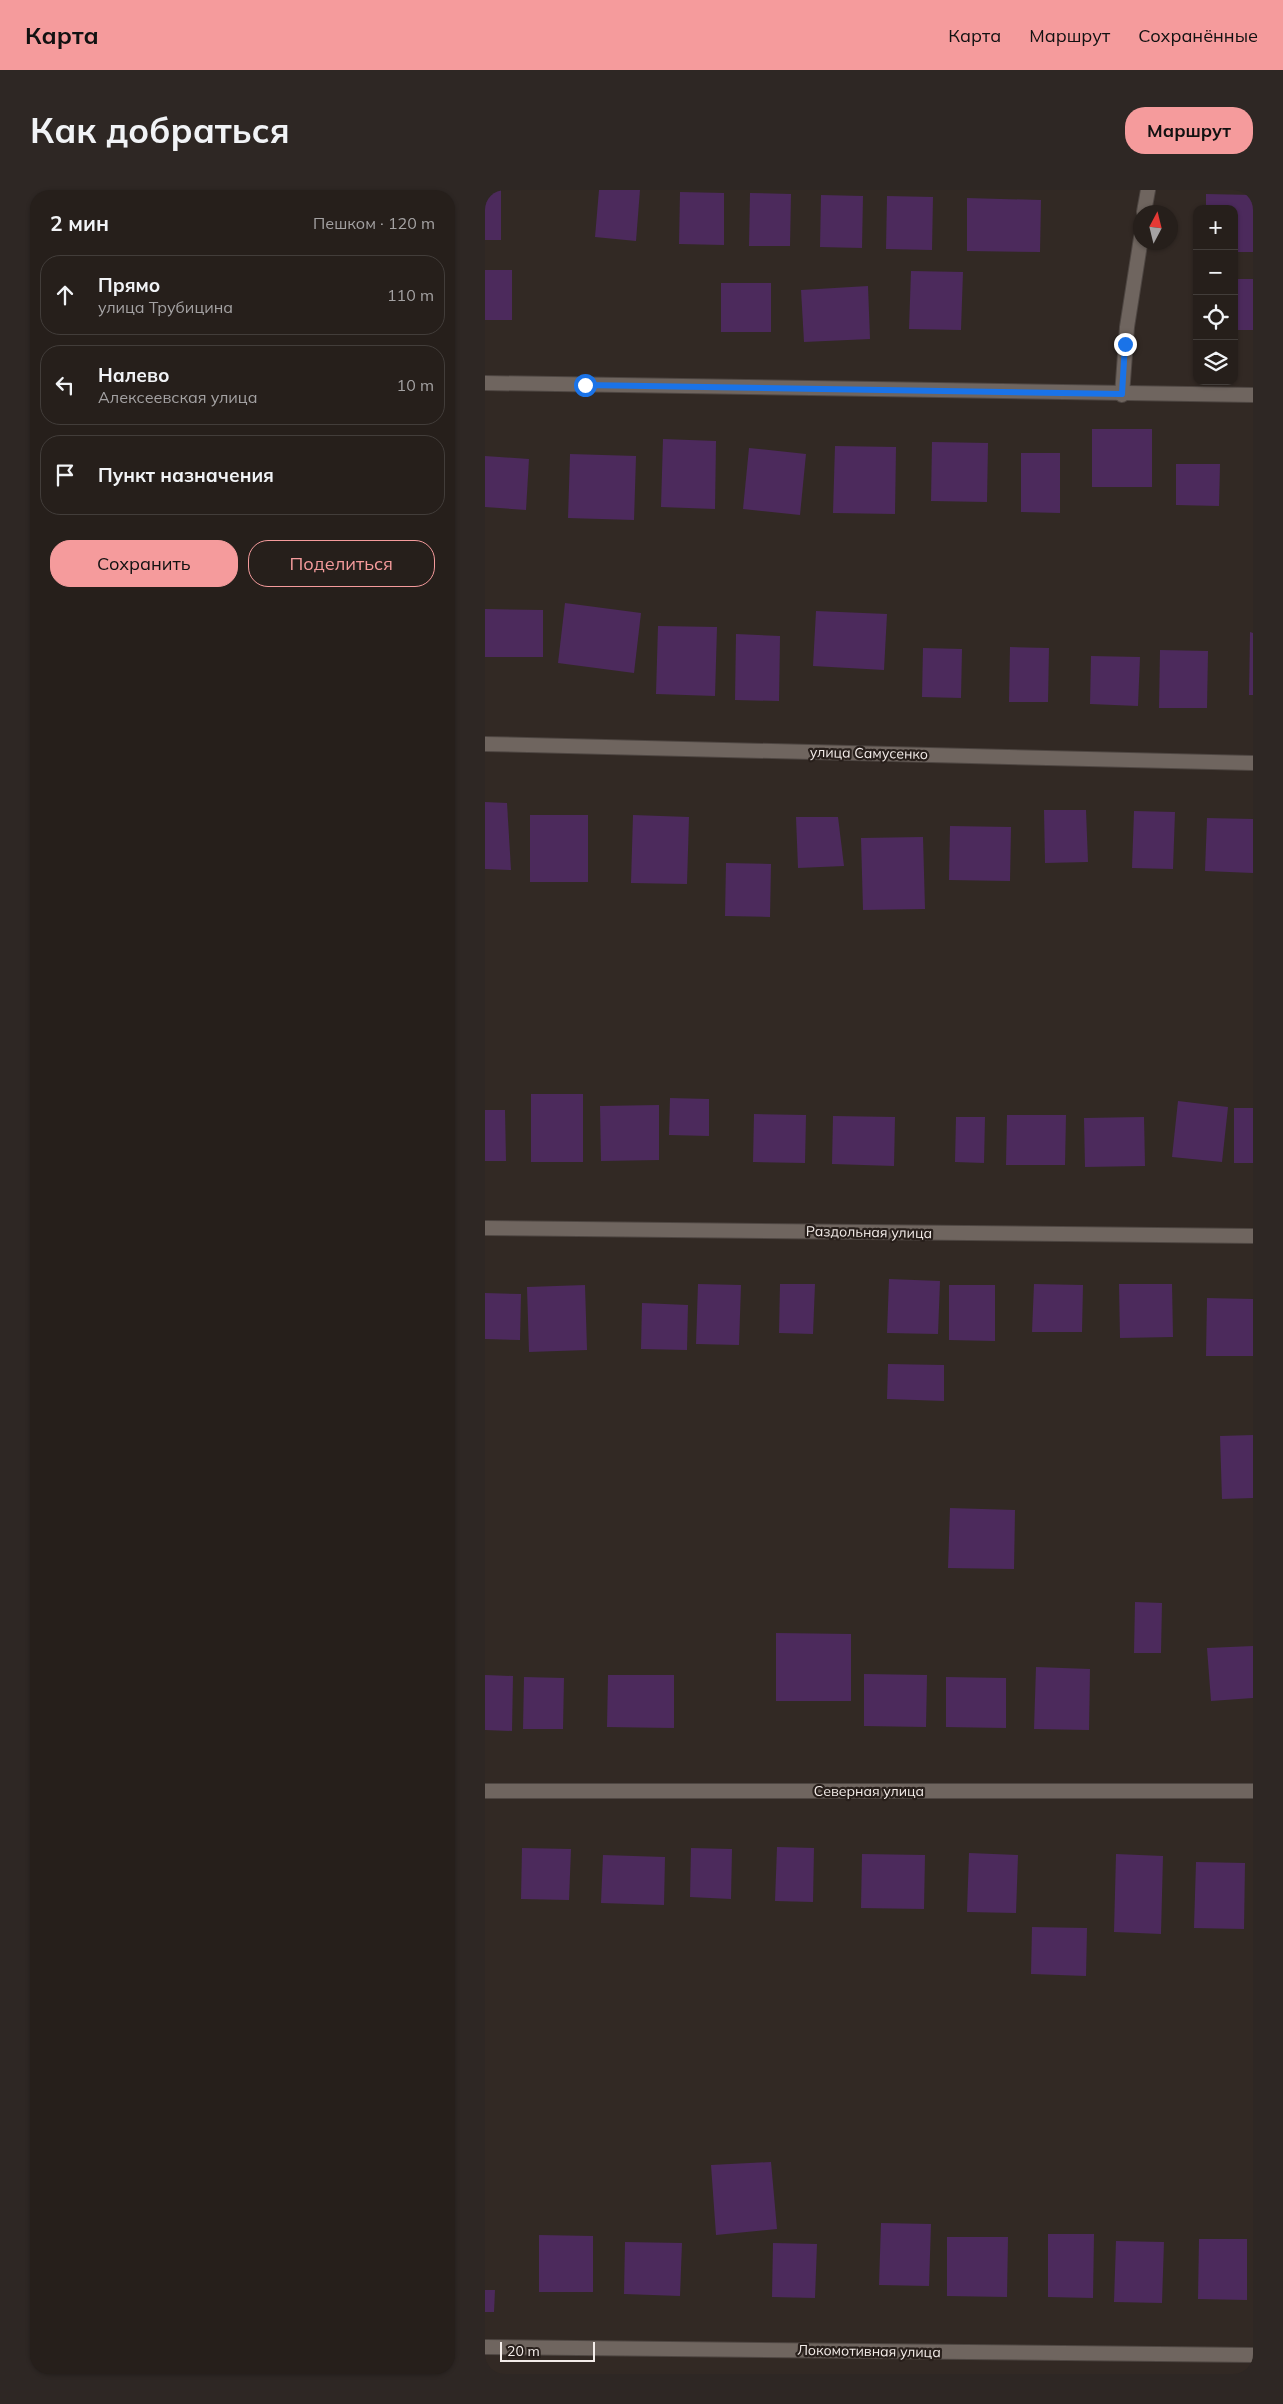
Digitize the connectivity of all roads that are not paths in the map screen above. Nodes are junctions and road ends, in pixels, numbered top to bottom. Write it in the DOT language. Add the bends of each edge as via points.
graph roads {
  1 [pos="1148,190"];
  2 [pos="1145,205"];
  3 [pos="1139,250"];
  4 [pos="485,383"];
  5 [pos="1122,394"];
  6 [pos="1253,395"];
  7 [pos="485,744"];
  8 [pos="1253,763"];
  9 [pos="485,1228"];
  10 [pos="1253,1236"];
  11 [pos="485,1791"];
  12 [pos="1253,1791"];
  13 [pos="485,2346"];
  14 [pos="1253,2355"];
  1 -- 2 [label="street"];
  3 -- 5 [label="street" via="1127,327"];
  4 -- 5 [label="street"];
  5 -- 6 [label="street"];
  7 -- 8 [label="street, улица Самусенко"];
  9 -- 10 [label="street, Раздольная улица"];
  11 -- 12 [label="street, Северная улица"];
  13 -- 14 [label="street, Локомотивная улица"];
}
